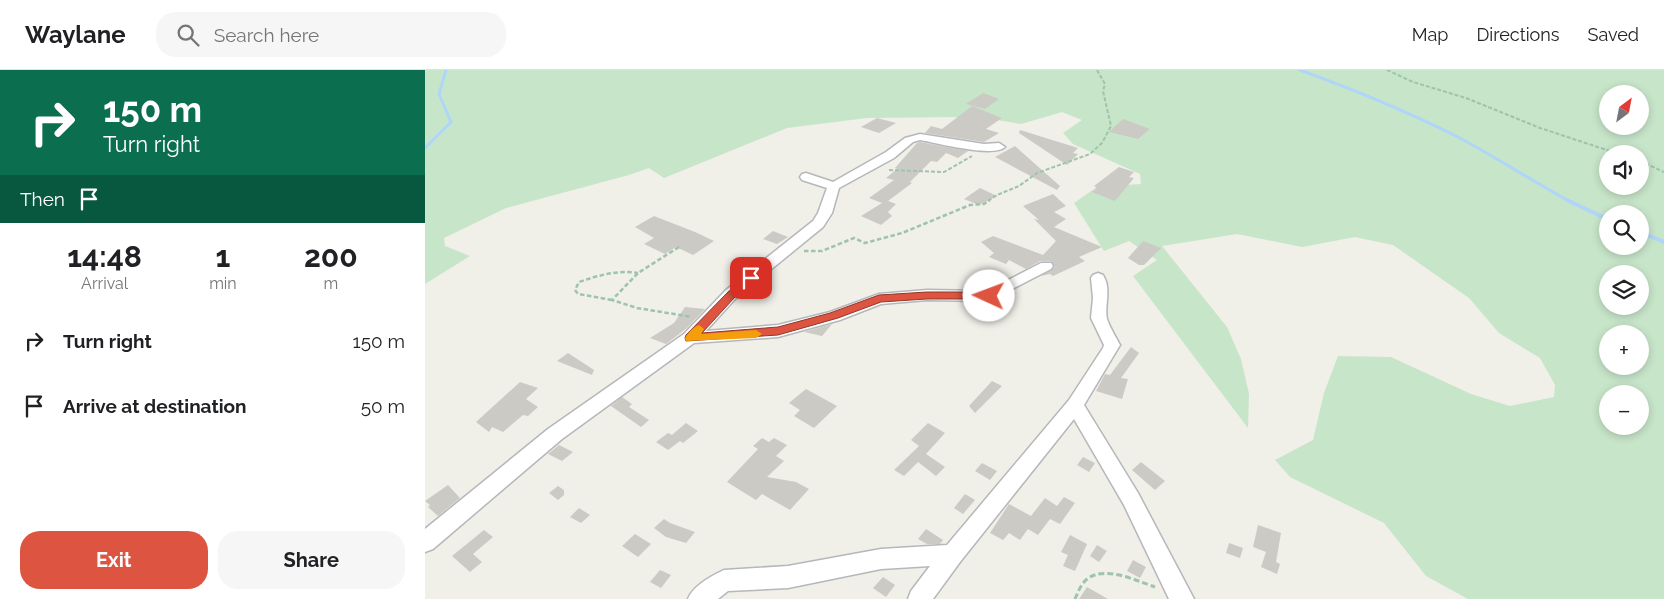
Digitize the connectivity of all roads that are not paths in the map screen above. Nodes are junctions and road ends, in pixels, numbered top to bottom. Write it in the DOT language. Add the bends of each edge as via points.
graph roads {
  1 [pos="999,147"];
  2 [pos="806,177"];
  3 [pos="833,186"];
  4 [pos="1046,266"];
  5 [pos="1098,278"];
  6 [pos="690,338"];
  7 [pos="1075,405"];
  8 [pos="425,542"];
  9 [pos="952,555"];
  10 [pos="1181,596"];
  11 [pos="699,599"];
  12 [pos="919,599"];
  1 -- 3 [label="street" via="984,148 920,138 909,140 890,155"];
  2 -- 3 [label="street"];
  3 -- 6 [label="street" via="818,224 731,294"];
  4 -- 6 [label="street" via="989,296 879,298 834,316 778,331"];
  5 -- 7 [label="street" via="1099,318 1112,347"];
  6 -- 8 [label="street" via="555,434"];
  7 -- 9 [label="street"];
  7 -- 10 [label="street" via="1131,499"];
  9 -- 11 [label="street" via="881,559 788,577 724,582"];
  9 -- 12 [label="street"];
}
